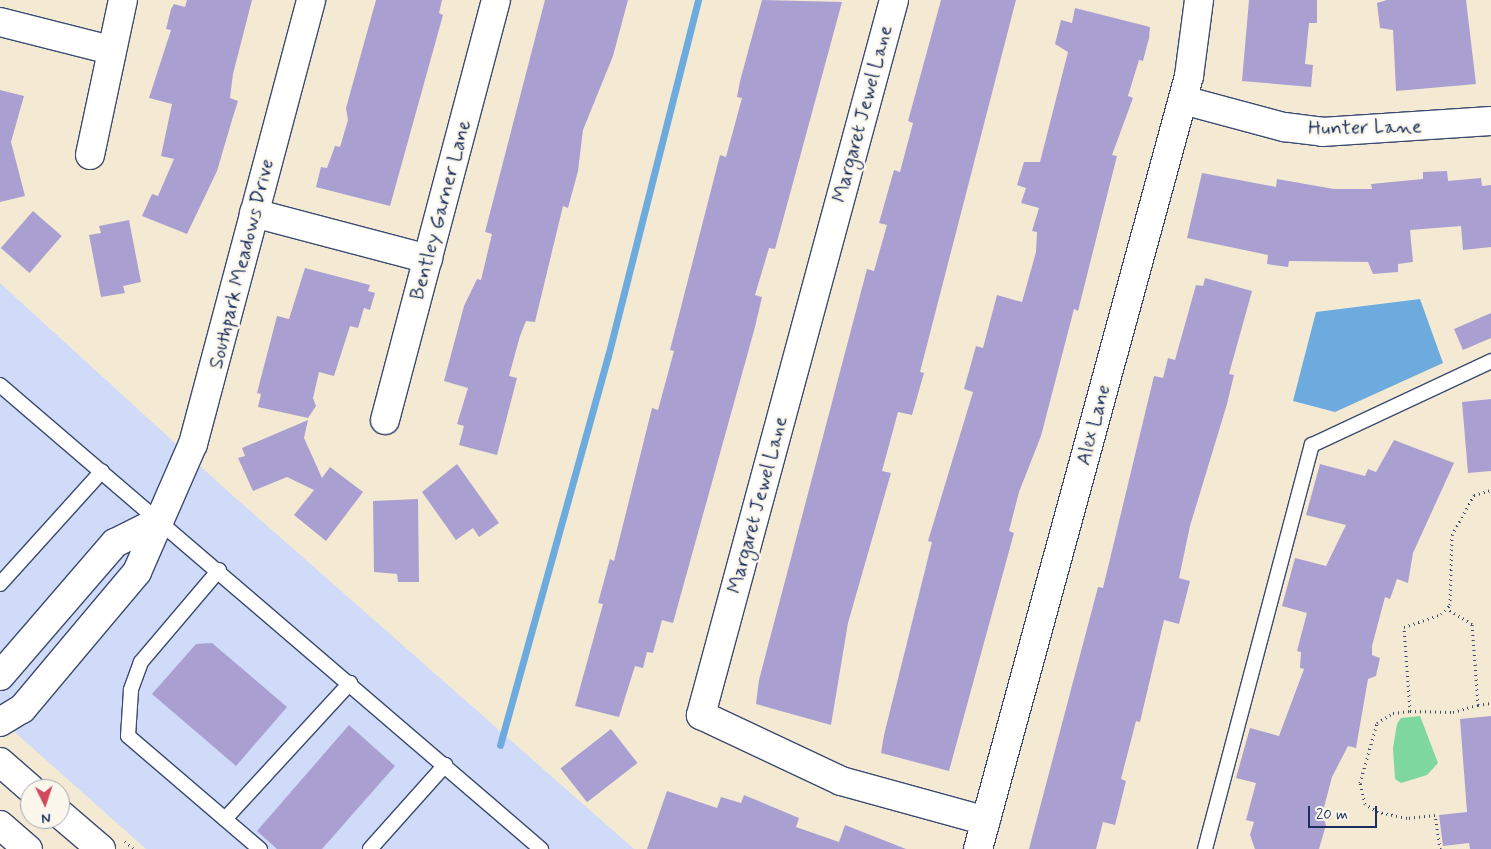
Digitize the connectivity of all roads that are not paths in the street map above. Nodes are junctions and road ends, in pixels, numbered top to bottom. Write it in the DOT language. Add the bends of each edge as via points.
graph roads {
  1 [pos="123,0"];
  2 [pos="311,0"];
  3 [pos="496,0"];
  4 [pos="894,0"];
  5 [pos="1199,0"];
  6 [pos="0,22"];
  7 [pos="111,50"];
  8 [pos="1183,100"];
  9 [pos="1491,121"];
  10 [pos="90,154"];
  11 [pos="254,213"];
  12 [pos="428,259"];
  13 [pos="1491,361"];
  14 [pos="0,385"];
  15 [pos="385,420"];
  16 [pos="102,471"];
  17 [pos="157,522"];
  18 [pos="219,570"];
  19 [pos="0,584"];
  20 [pos="0,676"];
  21 [pos="350,683"];
  22 [pos="0,722"];
  23 [pos="0,762"];
  24 [pos="445,766"];
  25 [pos="20,779"];
  26 [pos="225,819"];
  27 [pos="986,821"];
  28 [pos="70,823"];
  29 [pos="0,825"];
  30 [pos="28,849"];
  31 [pos="101,849"];
  32 [pos="260,849"];
  33 [pos="370,849"];
  34 [pos="541,849"];
  35 [pos="978,849"];
  36 [pos="1205,849"];
  1 -- 7 [label="street"];
  2 -- 11 [label="street, Southpark Meadows Drive"];
  3 -- 12 [label="street, Bentley Garner Lane"];
  4 -- 27 [label="street, Margaret Jewel Lane" via="701,715 841,781"];
  5 -- 8 [label="street, Alex Lane" via="1194,52"];
  6 -- 7 [label="street"];
  7 -- 10 [label="street"];
  8 -- 9 [label="street, Hunter Lane" via="1284,127 1322,132"];
  8 -- 27 [label="street, Alex Lane"];
  11 -- 12 [label="street"];
  11 -- 17 [label="street, Southpark Meadows Drive" via="203,414"];
  12 -- 15 [label="street, Bentley Garner Lane"];
  13 -- 36 [label="lane" via="1312,445"];
  14 -- 16 [label="lane"];
  16 -- 17 [label="lane"];
  16 -- 19 [label="lane"];
  17 -- 18 [label="lane"];
  17 -- 20 [label="street" via="115,543"];
  17 -- 22 [label="street, Southpark Meadows Drive" via="137,572 22,709"];
  18 -- 21 [label="lane"];
  18 -- 26 [label="lane" via="141,662 130,690 128,736"];
  21 -- 24 [label="lane"];
  21 -- 26 [label="lane"];
  23 -- 25 [label="street"];
  24 -- 33 [label="lane"];
  24 -- 34 [label="lane"];
  26 -- 32 [label="lane"];
  27 -- 35 [label="street, Alex Lane"];
  28 -- 31 [label="street"];
  29 -- 30 [label="street"];
}
